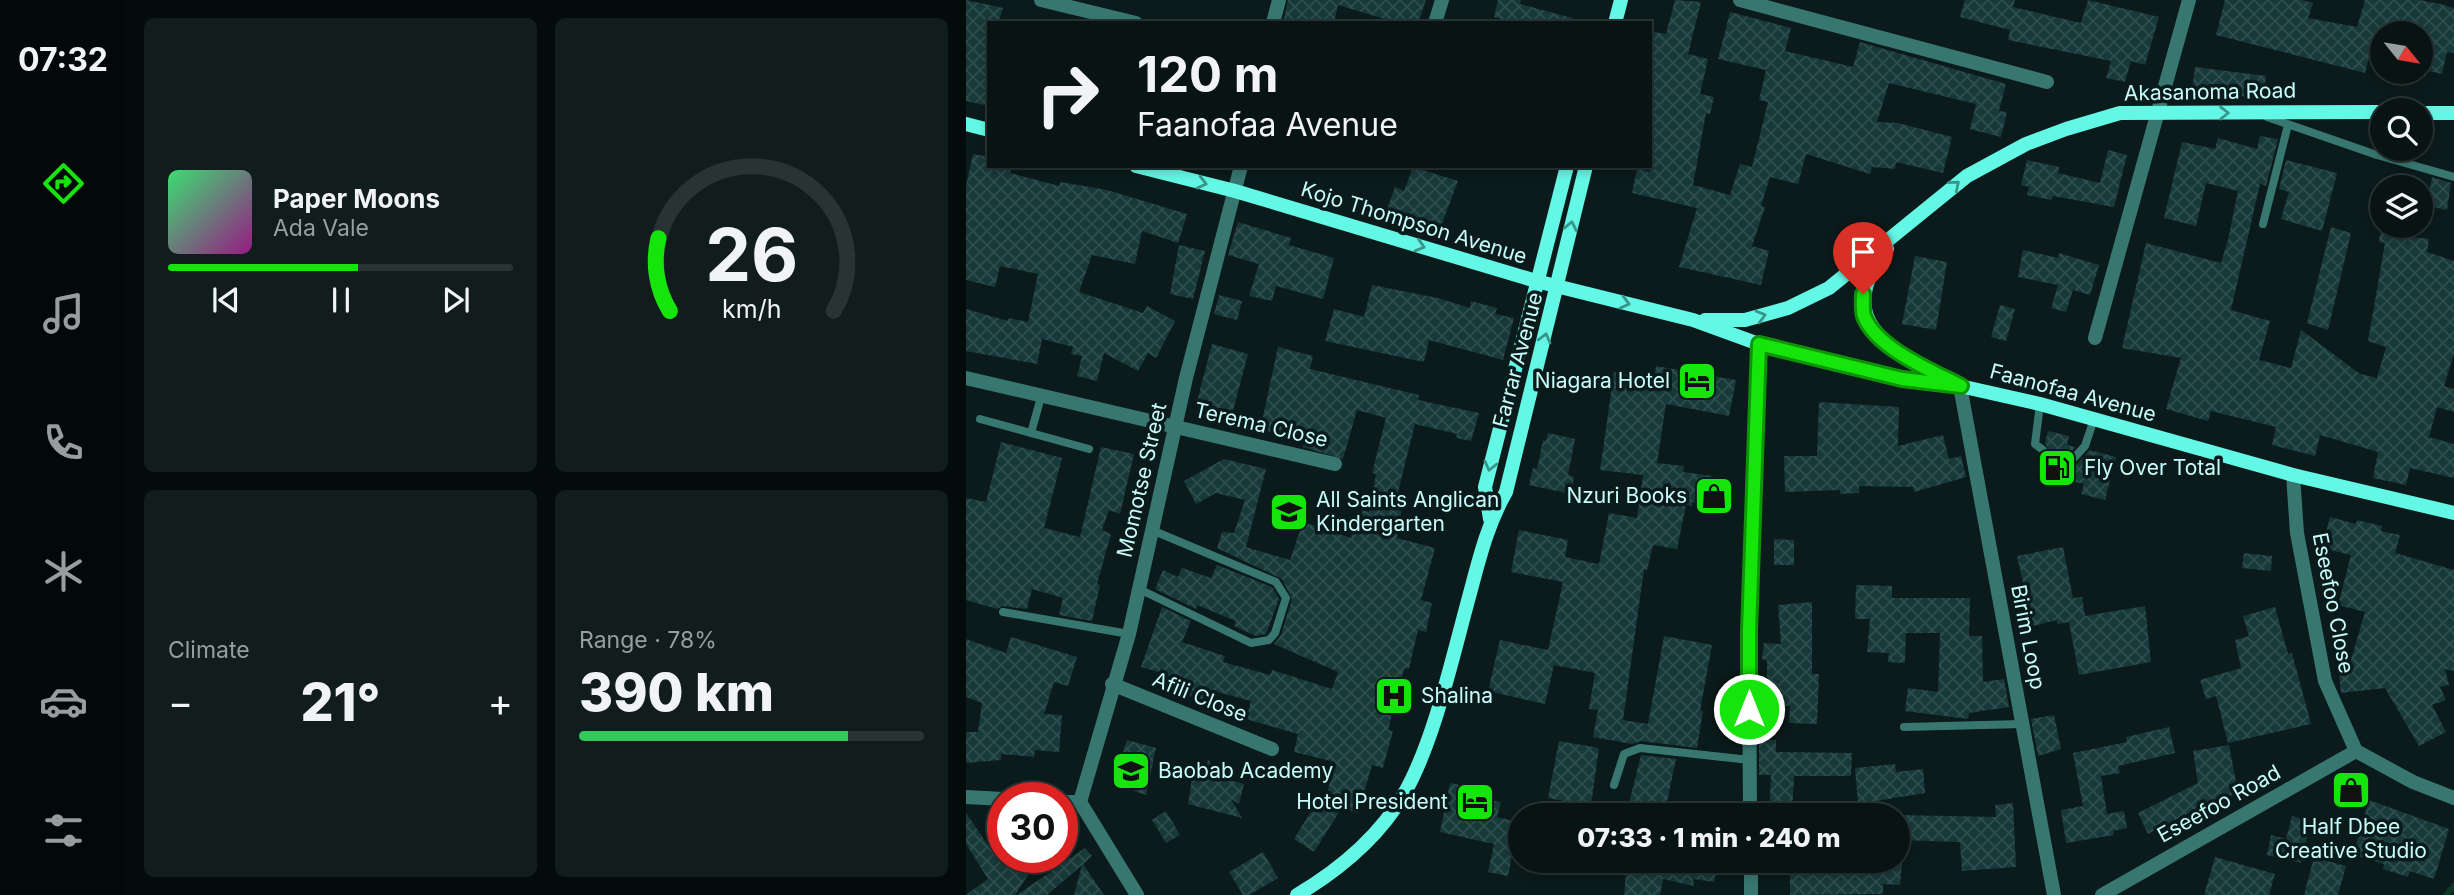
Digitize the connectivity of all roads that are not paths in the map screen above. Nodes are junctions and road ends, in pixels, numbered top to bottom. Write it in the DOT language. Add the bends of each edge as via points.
graph roads {
  1 [pos="1041,0"];
  2 [pos="1279,0"];
  3 [pos="1442,0"];
  4 [pos="1621,0"];
  5 [pos="1740,0"];
  6 [pos="2189,0"];
  7 [pos="1128,21"];
  8 [pos="1274,21"];
  9 [pos="1436,21"];
  10 [pos="1616,21"];
  11 [pos="2047,82"];
  12 [pos="2370,112"];
  13 [pos="2155,113"];
  14 [pos="2259,113"];
  15 [pos="2433,113"];
  16 [pos="2454,113"];
  17 [pos="966,124"];
  18 [pos="2288,125"];
  19 [pos="987,129"];
  20 [pos="1144,168"];
  21 [pos="1241,168"];
  22 [pos="1566,168"];
  23 [pos="1586,168"];
  24 [pos="2454,177"];
  25 [pos="1235,191"];
  26 [pos="2263,223"];
  27 [pos="1903,229"];
  28 [pos="1536,281"];
  29 [pos="1558,287"];
  30 [pos="1693,320"];
  31 [pos="2095,338"];
  32 [pos="1759,344"];
  33 [pos="966,377"];
  34 [pos="1961,386"];
  35 [pos="1041,397"];
  36 [pos="2040,404"];
  37 [pos="980,419"];
  38 [pos="2094,419"];
  39 [pos="1176,427"];
  40 [pos="1031,433"];
  41 [pos="1089,449"];
  42 [pos="2043,450"];
  43 [pos="2064,456"];
  44 [pos="1335,464"];
  45 [pos="2292,475"];
  46 [pos="2454,513"];
  47 [pos="1490,519"];
  48 [pos="1154,531"];
  49 [pos="1139,589"];
  50 [pos="1003,612"];
  51 [pos="1129,634"];
  52 [pos="1112,684"];
  53 [pos="2023,724"];
  54 [pos="1904,727"];
  55 [pos="1272,749"];
  56 [pos="2356,751"];
  57 [pos="1749,760"];
  58 [pos="1614,785"];
  59 [pos="966,797"];
  60 [pos="987,798"];
  61 [pos="2454,798"];
  62 [pos="1080,803"];
  63 [pos="1750,803"];
  64 [pos="1751,873"];
  65 [pos="1137,895"];
  66 [pos="1297,895"];
  67 [pos="1751,895"];
  68 [pos="2054,895"];
  69 [pos="2102,895"];
  1 -- 7 [label="street"];
  2 -- 8 [label="street"];
  3 -- 9 [label="street"];
  4 -- 10 [label="main road"];
  5 -- 11 [label="street"];
  6 -- 13 [label="street"];
  12 -- 14 [label="main road, Akasanoma Road"];
  13 -- 14 [label="main road, Akasanoma Road, one-way"];
  27 -- 13 [label="main road, Akasanoma Road, one-way" via="1966,176 2026,144 2120,113"];
  13 -- 31 [label="street"];
  14 -- 18 [label="lane"];
  15 -- 16 [label="main road"];
  17 -- 19 [label="main road"];
  18 -- 24 [label="lane"];
  18 -- 26 [label="lane"];
  20 -- 25 [label="main road, Kojo Thompson Avenue, one-way"];
  21 -- 25 [label="street, Momotse Street"];
  22 -- 28 [label="main road, Farrar Avenue"];
  29 -- 23 [label="main road, Farrar Avenue, one-way"];
  25 -- 28 [label="main road, Kojo Thompson Avenue, one-way"];
  25 -- 39 [label="street, Momotse Street"];
  30 -- 27 [label="main road, Akasanoma Road, one-way" via="1745,320 1788,308 1829,288"];
  27 -- 34 [label="main road, Akasanoma Road" via="1870,270 1863,294 1864,315 1898,352"];
  28 -- 29 [label="main road, Kojo Thompson Avenue"];
  28 -- 47 [label="main road, Farrar Avenue, one-way" via="1485,487"];
  29 -- 30 [label="main road, Faanofaa Avenue, one-way"];
  47 -- 29 [label="main road, Farrar Avenue, one-way" via="1506,492"];
  30 -- 32 [label="main road, Faanofaa Avenue"];
  32 -- 34 [label="main road, Faanofaa Avenue" via="1902,379"];
  32 -- 57 [label="street"];
  33 -- 35 [label="street, Terema Close"];
  34 -- 36 [label="main road, Faanofaa Avenue"];
  34 -- 53 [label="street, Birim Loop"];
  35 -- 39 [label="street, Terema Close"];
  35 -- 40 [label="lane"];
  36 -- 38 [label="main road, Faanofaa Avenue"];
  36 -- 42 [label="lane" via="2034,437"];
  37 -- 40 [label="lane"];
  38 -- 43 [label="lane" via="2079,454"];
  38 -- 45 [label="main road, Faanofaa Avenue"];
  39 -- 44 [label="street, Terema Close"];
  39 -- 48 [label="street, Momotse Street"];
  40 -- 41 [label="lane"];
  45 -- 46 [label="main road, Faanofaa Avenue"];
  45 -- 56 [label="street, Eseefoo Close" via="2297,533 2325,681"];
  47 -- 66 [label="main road, Farrar Avenue" via="1447,678 1404,794 1372,838"];
  48 -- 49 [label="street, Momotse Street"];
  48 -- 49 [label="lane" via="1276,582 1286,598 1275,633 1269,640 1251,643"];
  49 -- 51 [label="street, Momotse Street"];
  50 -- 51 [label="lane"];
  51 -- 52 [label="street, Momotse Street"];
  52 -- 55 [label="street, Afili Close"];
  52 -- 62 [label="street, Momotse Street"];
  53 -- 54 [label="lane"];
  53 -- 68 [label="street, Birim Loop"];
  56 -- 61 [label="street"];
  56 -- 69 [label="street, Eseefoo Road"];
  57 -- 58 [label="lane" via="1640,748 1624,754"];
  57 -- 63 [label="street"];
  59 -- 60 [label="street"];
  62 -- 65 [label="street"];
  64 -- 67 [label="street"];
}
